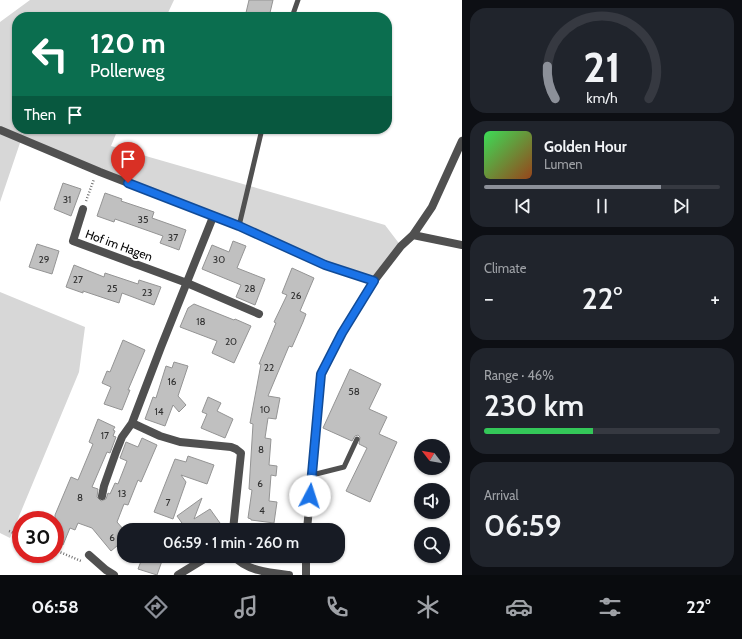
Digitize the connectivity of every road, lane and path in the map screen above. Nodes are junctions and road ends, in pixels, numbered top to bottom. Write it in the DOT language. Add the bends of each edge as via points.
graph roads {
  1 [pos="298,0"];
  2 [pos="294,12"];
  3 [pos="0,130"];
  4 [pos="261,134"];
  5 [pos="462,141"];
  6 [pos="97,171"];
  7 [pos="83,209"];
  8 [pos="213,217"];
  9 [pos="239,226"];
  10 [pos="413,235"];
  11 [pos="462,245"];
  12 [pos="374,281"];
  13 [pos="187,283"];
  14 [pos="259,314"];
  15 [pos="132,422"];
  16 [pos="357,439"];
  17 [pos="312,475"];
  18 [pos="102,496"];
  19 [pos="234,523"];
  20 [pos="308,523"];
  21 [pos="9,531"];
  22 [pos="12,532"];
  23 [pos="89,555"];
  24 [pos="198,563"];
  25 [pos="244,563"];
  26 [pos="306,563"];
  27 [pos="114,575"];
  28 [pos="178,575"];
  29 [pos="289,575"];
  30 [pos="306,575"];
  1 -- 2 [label="lane"];
  3 -- 6 [label="street"];
  4 -- 9 [label="lane"];
  5 -- 10 [label="street" via="432,207"];
  6 -- 7 [label="path"];
  6 -- 8 [label="street"];
  7 -- 13 [label="street, Hof im Hagen" via="73,241"];
  8 -- 9 [label="street"];
  8 -- 13 [label="street"];
  9 -- 12 [label="street" via="325,265"];
  10 -- 11 [label="street"];
  10 -- 12 [label="street" via="401,246"];
  12 -- 17 [label="street" via="342,333 321,374"];
  13 -- 14 [label="street, Hof im Hagen"];
  13 -- 15 [label="street"];
  15 -- 18 [label="street" via="122,437"];
  15 -- 19 [label="street" via="160,436 180,442 231,447 241,453"];
  16 -- 17 [label="lane" via="344,467"];
  17 -- 20 [label="street"];
  21 -- 22 [label="path"];
  23 -- 27 [label="street"];
  24 -- 28 [label="street"];
  25 -- 29 [label="street" via="256,569"];
  26 -- 30 [label="street"];
}
